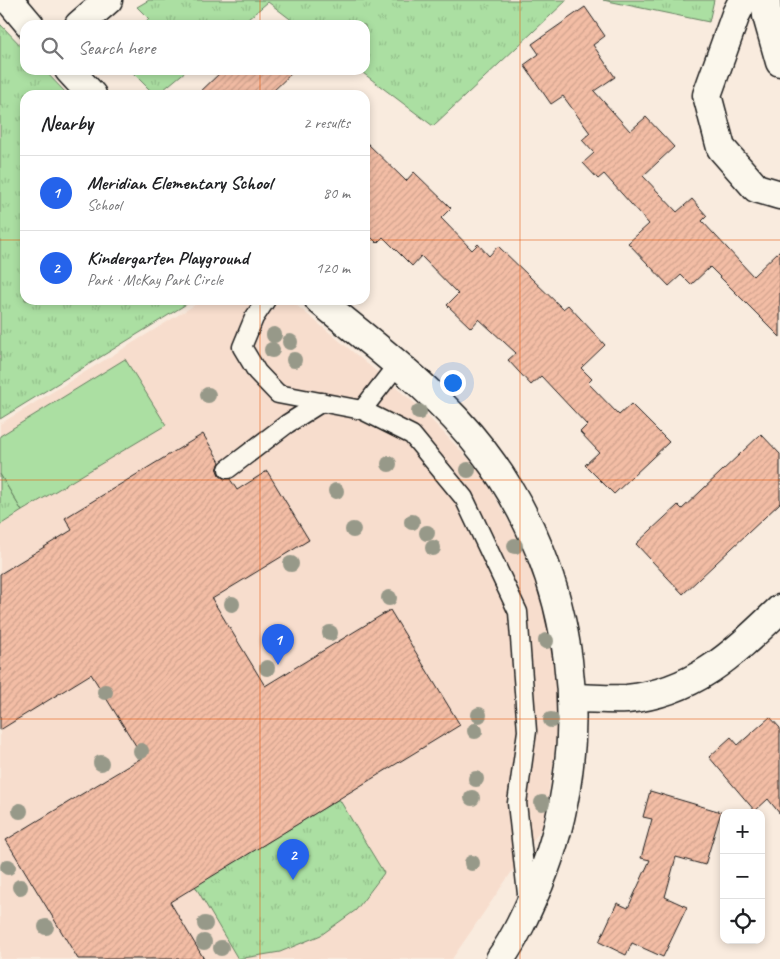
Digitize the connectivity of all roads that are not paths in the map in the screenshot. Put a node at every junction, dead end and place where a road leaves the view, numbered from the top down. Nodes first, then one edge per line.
1 (9, 0) edge
2 (108, 0) edge
3 (743, 0) edge
4 (766, 0) edge
5 (26, 20) edge
6 (85, 20) edge
7 (780, 62) edge
8 (74, 75) edge
9 (87, 90) edge
10 (780, 195) edge
11 (263, 305) edge
12 (325, 305) edge
13 (397, 365) junction
14 (322, 402) junction
15 (362, 410) junction
16 (228, 469) dead end
17 (780, 609) edge
18 (572, 698) junction
19 (529, 908) junction
20 (500, 959) edge

1 - 5 street
2 - 6 street
3 - 10 street
4 - 7 street
8 - 9 street
11 - 14 lane
12 - 13 street
13 - 15 lane
13 - 18 street
14 - 15 lane
14 - 16 lane
15 - 19 lane
17 - 18 street
18 - 19 street
19 - 20 street

